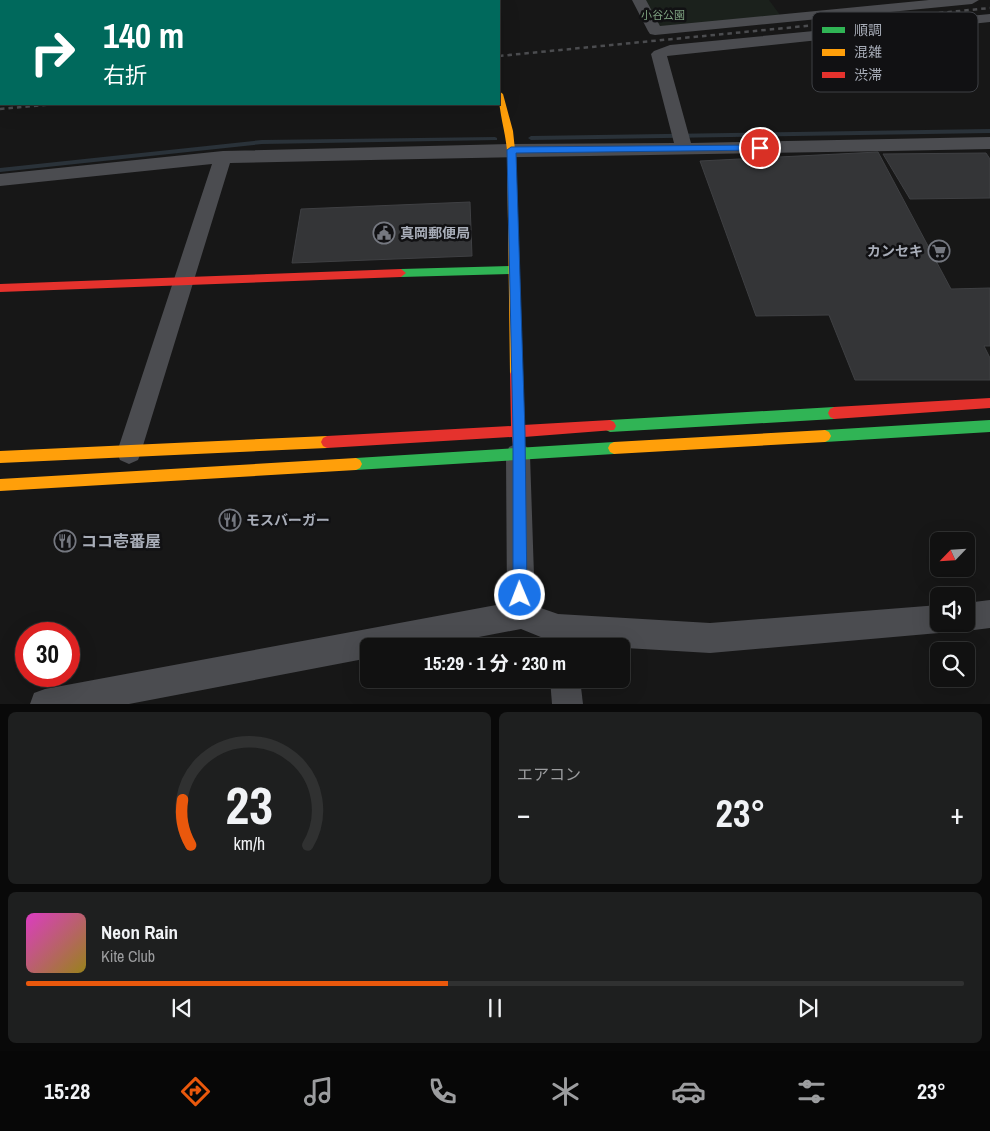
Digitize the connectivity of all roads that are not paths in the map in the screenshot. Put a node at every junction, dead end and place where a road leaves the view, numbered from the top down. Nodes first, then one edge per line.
1 (639, 0) edge
2 (972, 0) edge
3 (891, 4) edge
4 (821, 12) edge
5 (812, 13) edge
6 (812, 36) edge
7 (500, 98) edge
8 (681, 140) junction
9 (990, 144) edge
10 (511, 150) junction
11 (223, 157) junction
12 (0, 180) edge
13 (513, 270) junction
14 (184, 280) junction
15 (0, 288) edge
16 (990, 403) edge
17 (990, 426) edge
18 (518, 444) junction
19 (129, 452) junction
20 (0, 457) edge
21 (0, 484) edge
22 (990, 614) edge
23 (521, 615) junction
24 (975, 616) edge
25 (930, 620) edge
26 (559, 638) edge
27 (630, 638) edge
28 (566, 688) edge
29 (45, 704) edge
30 (568, 704) edge

1 - 5 street
2 - 3 street
3 - 4 street
6 - 8 street
7 - 10 street
8 - 9 street
8 - 10 street
10 - 11 street
10 - 13 street
11 - 12 street
11 - 14 street
13 - 14 street
13 - 18 street
14 - 15 street
14 - 19 street
16 - 18 street
17 - 18 street
18 - 19 street
18 - 21 street
18 - 23 street
19 - 20 street
22 - 24 street
23 - 26 street
23 - 29 street
25 - 27 street
28 - 30 street

